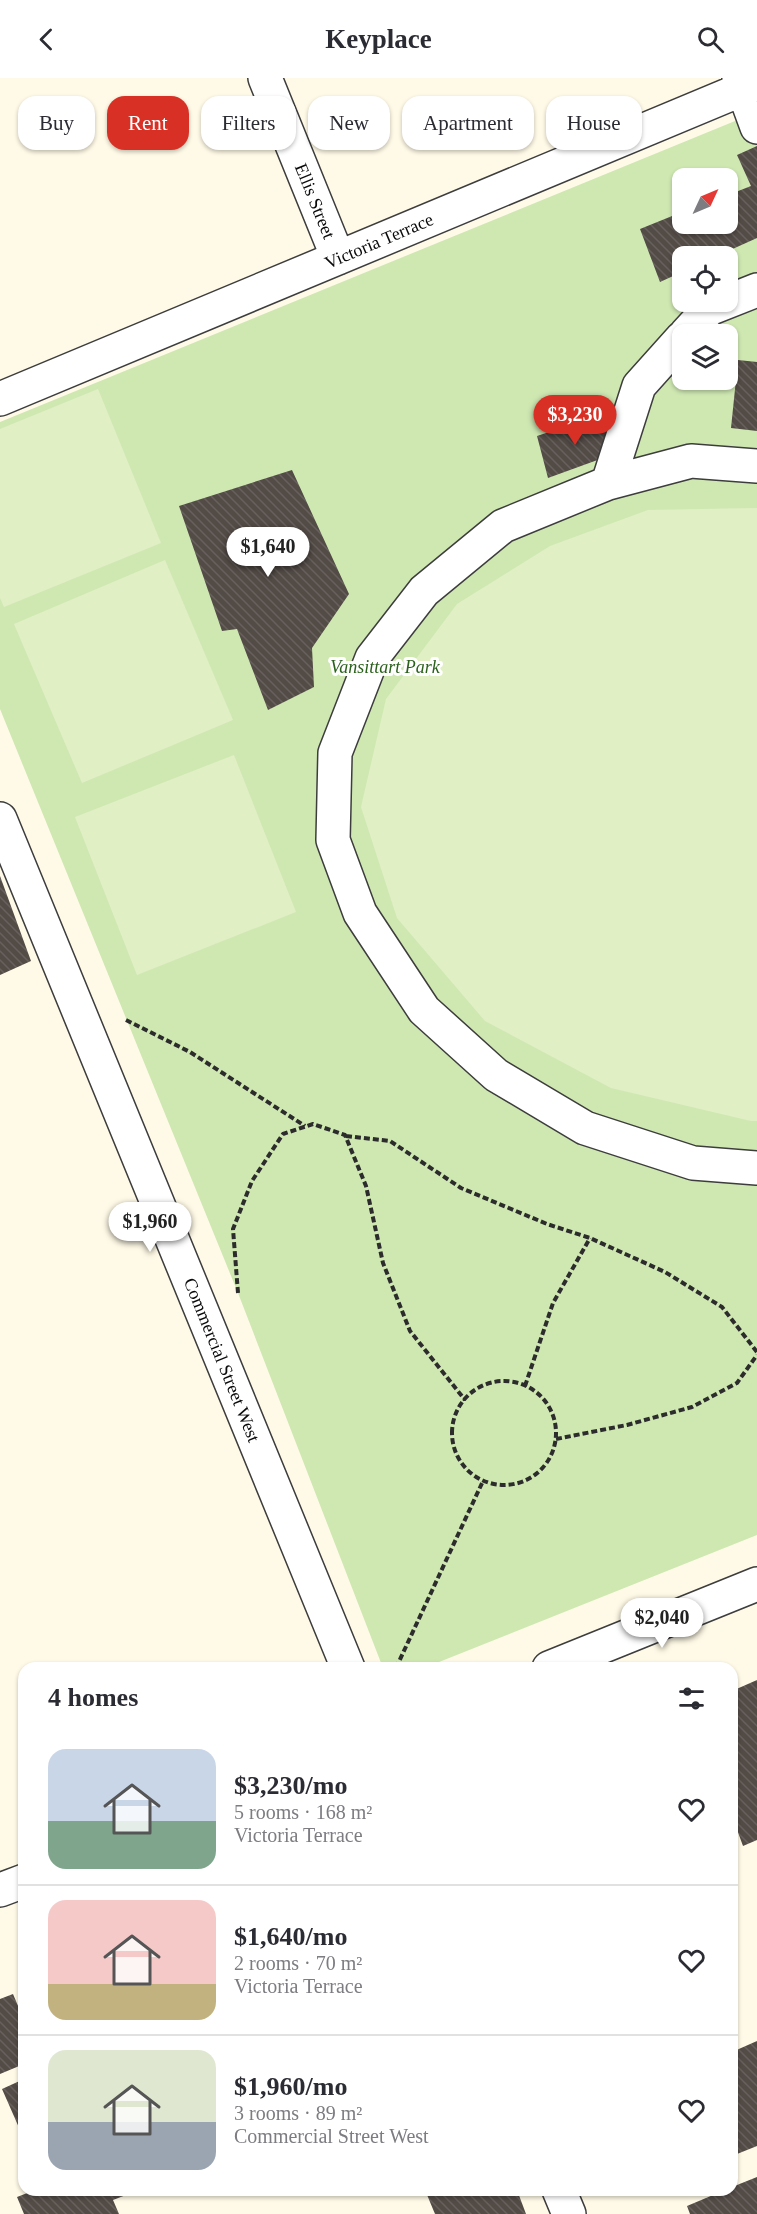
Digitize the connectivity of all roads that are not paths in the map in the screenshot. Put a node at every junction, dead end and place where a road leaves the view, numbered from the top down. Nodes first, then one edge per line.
1 (265, 78) edge
2 (746, 83) edge
3 (757, 127) edge
4 (338, 258) junction
5 (757, 290) edge
6 (695, 324) edge
7 (672, 349) edge
8 (0, 399) edge
9 (757, 466) edge
10 (608, 483) junction
11 (0, 819) edge
12 (757, 1168) edge
13 (757, 1584) edge
14 (346, 1662) edge
15 (564, 1662) edge
16 (18, 1883) edge
17 (0, 1890) edge
18 (562, 2196) edge
19 (569, 2214) edge

1 - 4 street, Ellis Street
2 - 3 street
2 - 4 street, Victoria Terrace
4 - 8 street, Victoria Terrace
5 - 6 street
7 - 10 street
9 - 10 street
10 - 12 street
11 - 14 street, Commercial Street West
13 - 15 street
16 - 17 street
18 - 19 street

